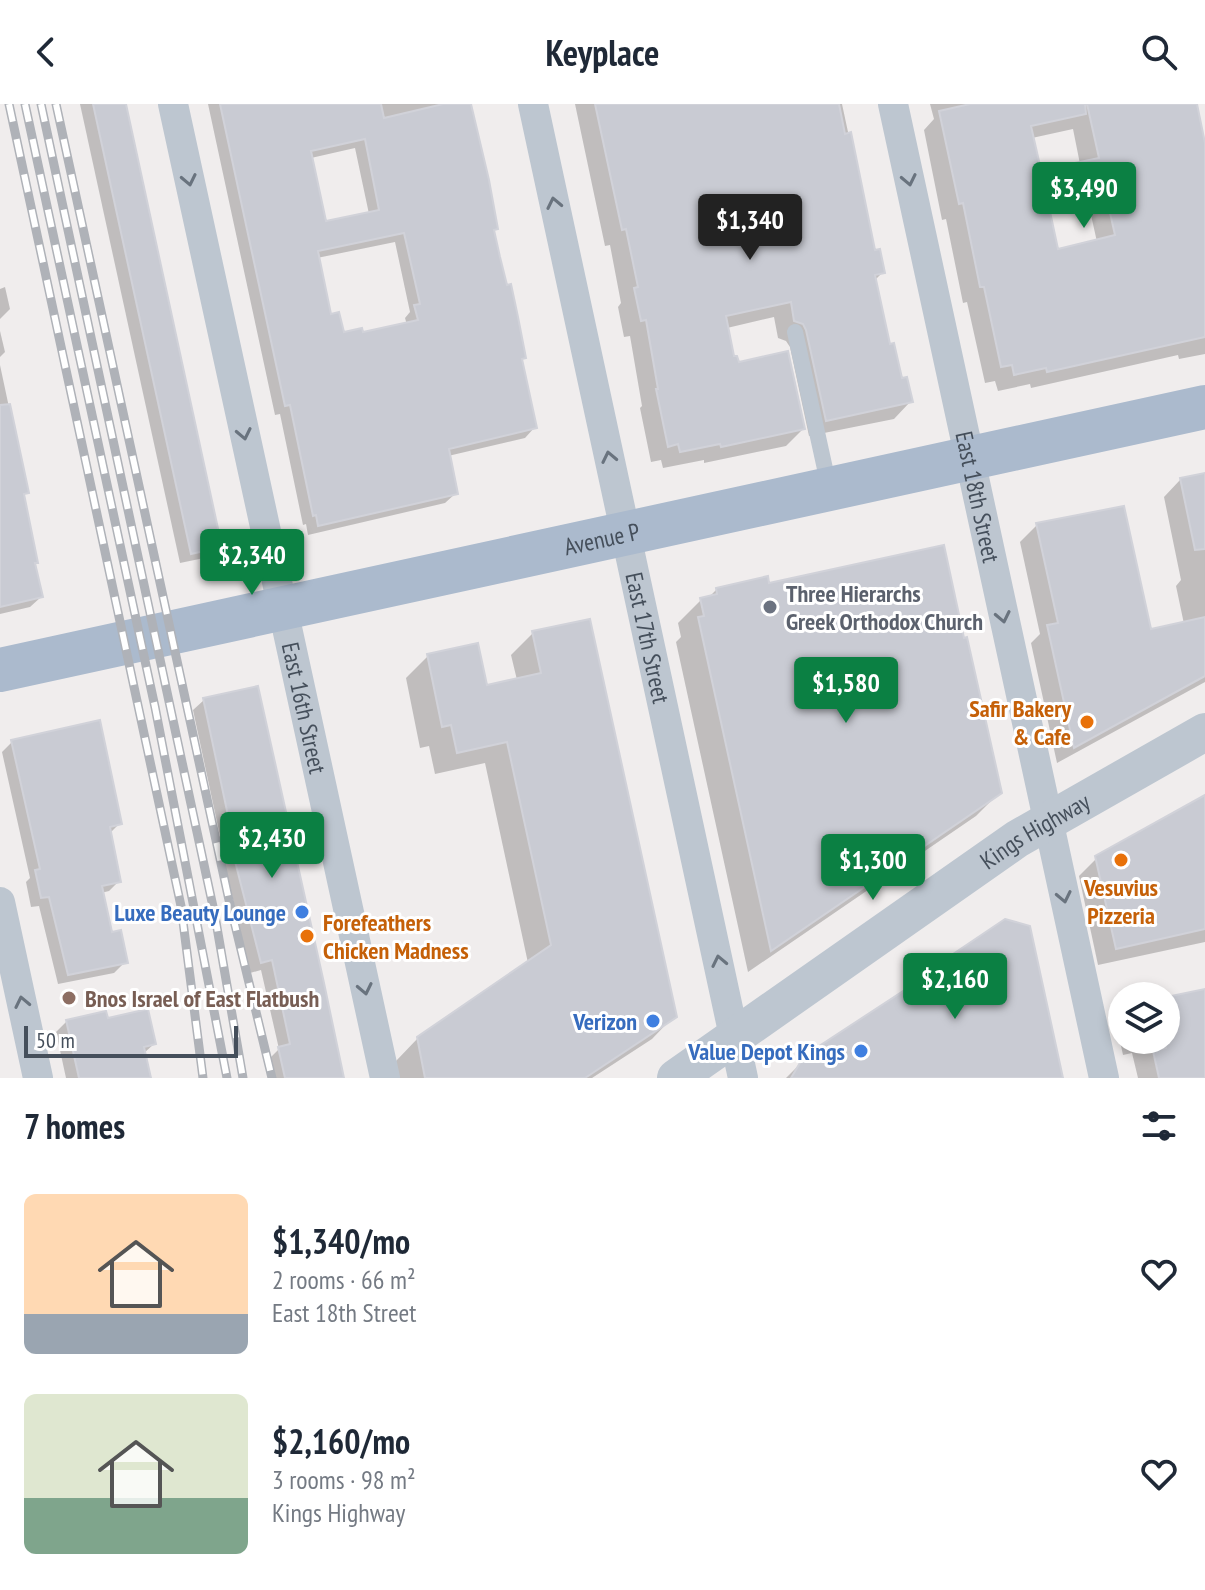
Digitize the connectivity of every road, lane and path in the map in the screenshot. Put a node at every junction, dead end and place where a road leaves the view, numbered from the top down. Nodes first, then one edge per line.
1 (173, 104) edge
2 (533, 104) edge
3 (893, 104) edge
4 (795, 332) dead end
5 (1205, 407) edge
6 (969, 458) junction
7 (829, 489) junction
8 (626, 533) junction
9 (282, 608) junction
10 (0, 670) edge
11 (1205, 732) edge
12 (1047, 821) junction
13 (0, 902) edge
14 (735, 1037) junction
15 (38, 1078) edge
16 (385, 1078) edge
17 (676, 1078) edge
18 (743, 1078) edge
19 (1104, 1078) edge

1 -> 9 street, East 16th Street
8 -> 2 street, East 17th Street
3 -> 6 street, East 18th Street
4 - 7 lane
5 - 6 main road, Avenue P
6 - 7 main road, Avenue P
6 -> 12 street, East 18th Street
7 - 8 main road, Avenue P
8 - 9 main road, Avenue P
14 -> 8 street, East 17th Street
9 - 10 main road, Avenue P
9 -> 16 street, East 16th Street
11 - 12 street, Kings Highway
12 - 14 street, Kings Highway
12 -> 19 street, East 18th Street
15 -> 13 street
14 - 17 street, Kings Highway
14 - 18 street, East 17th Street

